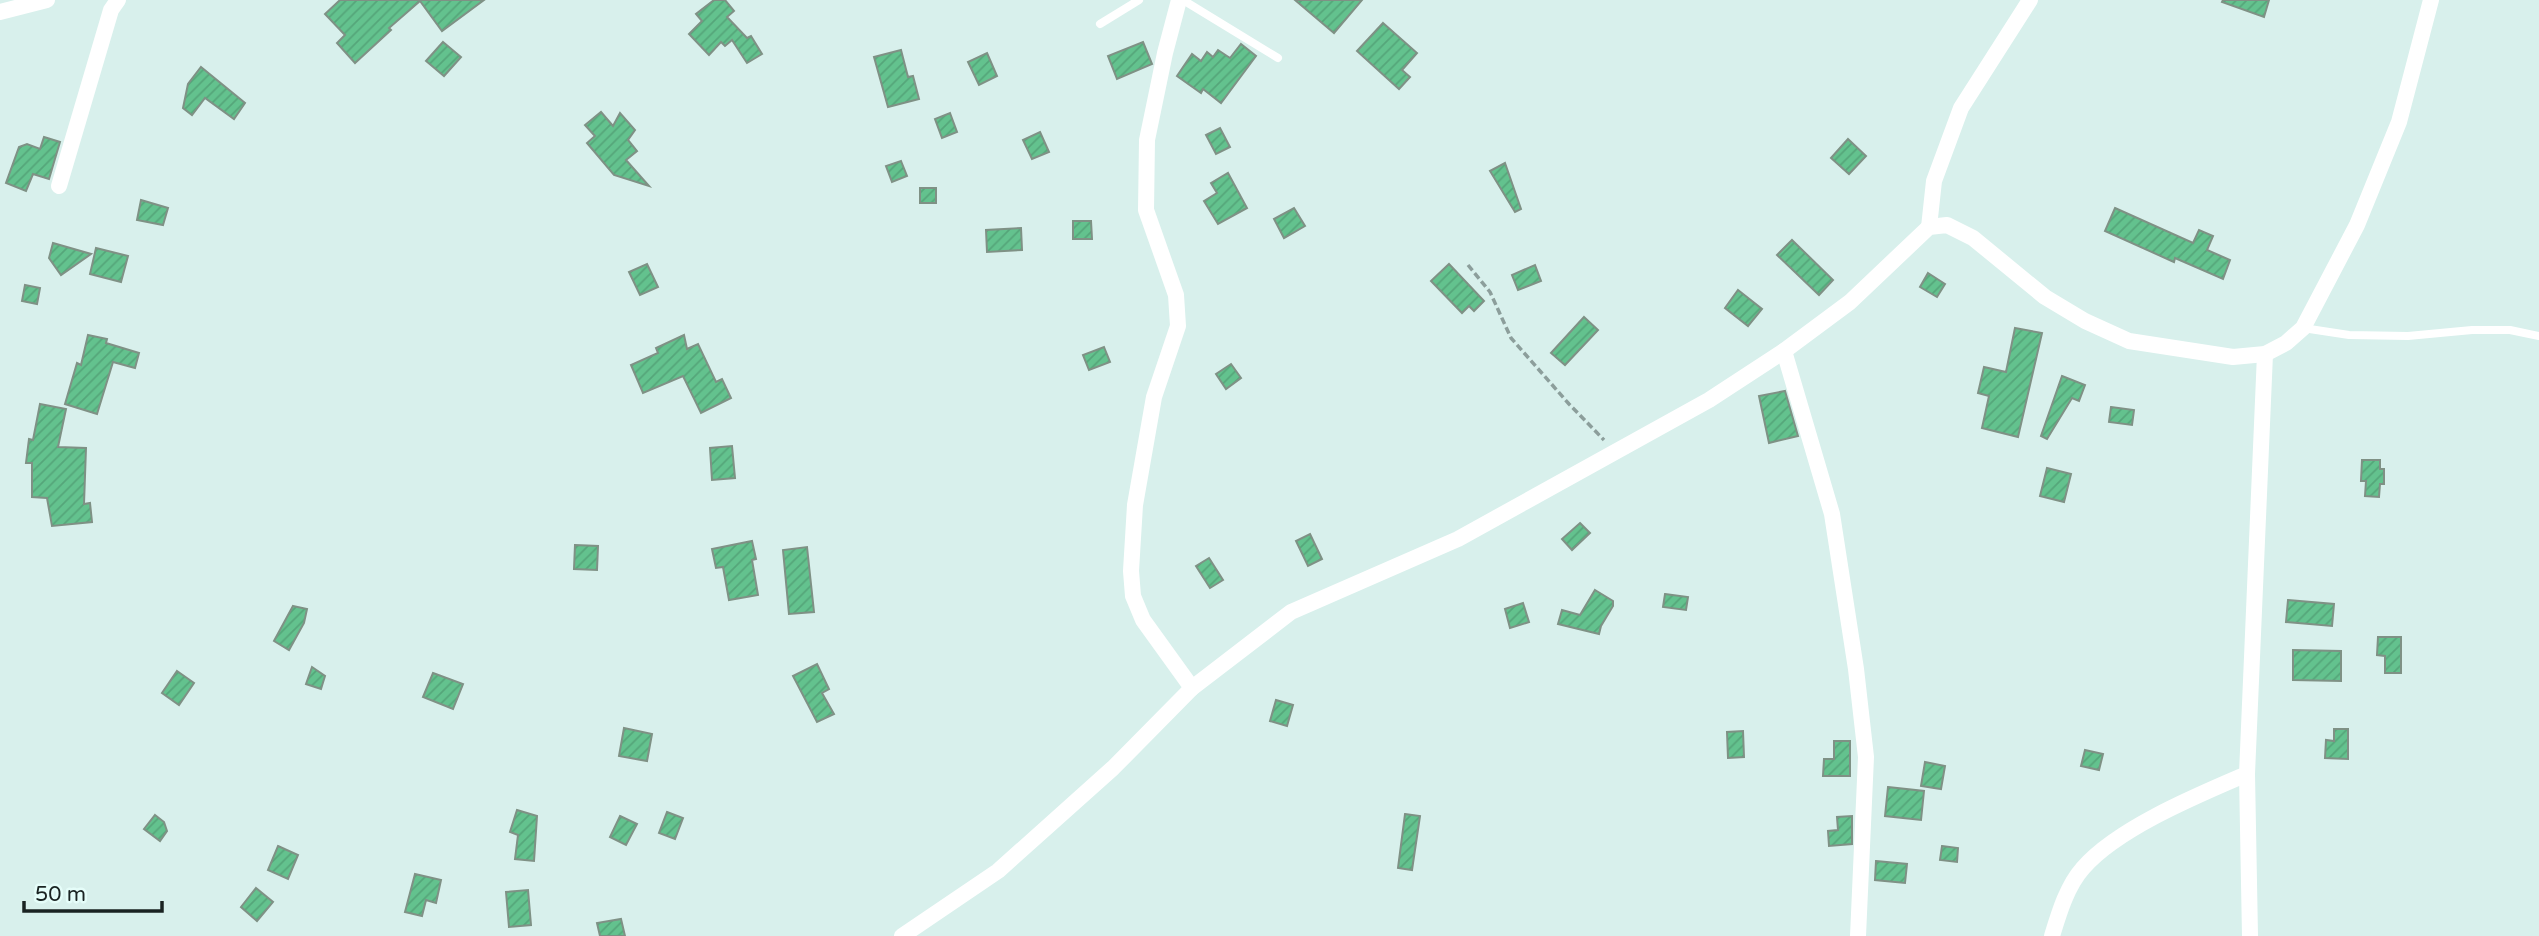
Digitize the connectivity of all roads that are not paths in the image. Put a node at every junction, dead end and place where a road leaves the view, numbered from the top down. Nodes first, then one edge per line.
1 (47, 0) edge
2 (118, 0) edge
3 (1139, 0) edge
4 (1181, 0) edge
5 (2030, 0) edge
6 (2431, 0) edge
7 (0, 12) edge
8 (1100, 24) dead end
9 (1278, 58) dead end
10 (59, 186) dead end
11 (1928, 227) junction
12 (2303, 328) junction
13 (2539, 337) edge
14 (1784, 351) junction
15 (2266, 354) junction
16 (1192, 688) junction
17 (2247, 774) junction
18 (901, 936) edge
19 (1858, 936) edge
20 (2052, 936) edge
21 (2250, 936) edge

1 - 7 street
2 - 10 street
3 - 8 lane
4 - 9 lane
4 - 16 street
5 - 11 street
6 - 12 street
11 - 14 street
11 - 15 street
12 - 13 lane
12 - 15 street
14 - 16 street
14 - 19 street
15 - 17 street
16 - 18 street
17 - 20 street
17 - 21 street

